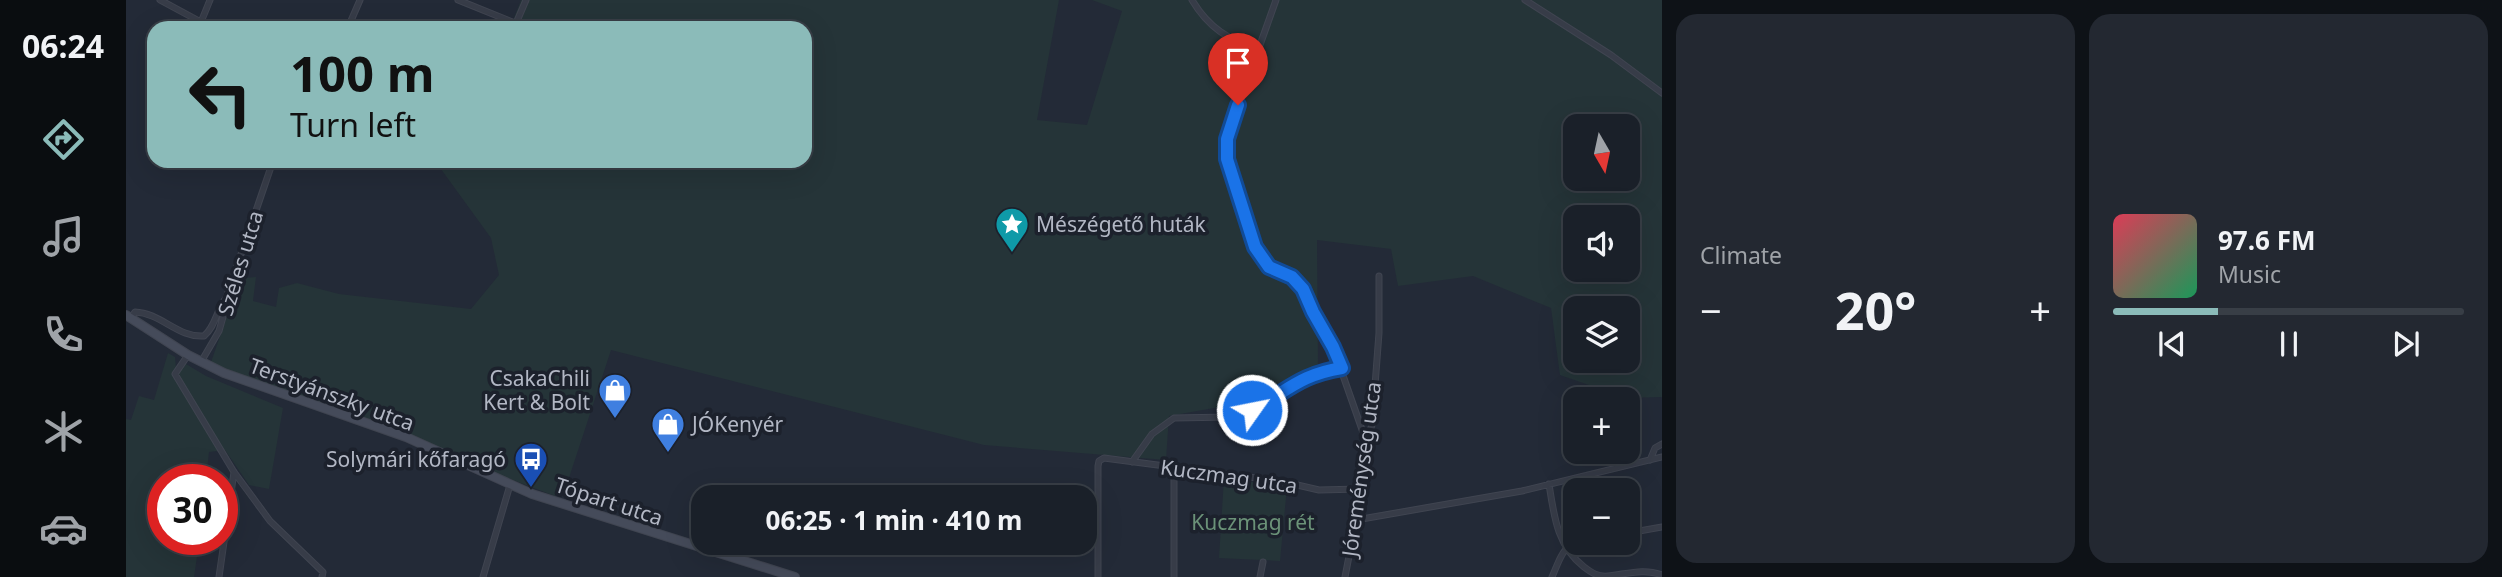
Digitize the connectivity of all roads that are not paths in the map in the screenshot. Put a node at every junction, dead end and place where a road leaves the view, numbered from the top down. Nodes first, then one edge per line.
1 (160, 0) edge
2 (210, 0) edge
3 (360, 0) edge
4 (458, 0) edge
5 (526, 0) edge
6 (1192, 0) edge
7 (1276, 0) edge
8 (1525, 0) edge
9 (199, 21) edge
10 (201, 21) edge
11 (351, 21) edge
12 (503, 21) edge
13 (516, 21) edge
14 (1259, 49) junction
15 (1662, 93) edge
16 (270, 168) edge
17 (1380, 276) dead end
18 (226, 298) junction
19 (129, 316) edge
20 (188, 355) junction
21 (201, 362) junction
22 (1342, 368) junction
23 (1366, 441) junction
24 (1662, 444) edge
25 (1662, 457) edge
26 (1650, 460) junction
27 (1132, 462) junction
28 (229, 464) edge
29 (1174, 468) junction
30 (238, 477) edge
31 (1549, 484) junction
32 (510, 485) junction
33 (1360, 489) junction
34 (533, 495) joint
35 (1356, 520) junction
36 (1662, 527) edge
37 (1640, 531) edge
38 (1563, 543) edge
39 (1563, 553) edge
40 (222, 555) edge
41 (1571, 555) edge
42 (1263, 562) dead end
43 (1662, 575) edge
44 (219, 577) edge
45 (322, 577) edge
46 (483, 577) edge
47 (795, 577) edge
48 (1098, 577) edge
49 (1174, 577) edge
50 (1260, 577) edge
51 (1345, 577) edge
52 (1552, 577) edge

1 - 9 street
2 - 10 street
3 - 11 street
4 - 12 street
5 - 13 street
6 - 14 street
7 - 14 street
8 - 15 street
14 - 22 street
16 - 18 street, Széles utca
17 - 23 street, Jóreménység utca
18 - 19 street
18 - 21 street, Széles utca
19 - 20 main road, Terstyánszky utca
20 - 21 main road, Terstyánszky utca
20 - 28 street
21 - 32 main road, Terstyánszky utca
22 - 23 street
22 - 27 street
23 - 33 street, Jóreménység utca
24 - 26 street
25 - 26 street
26 - 31 street
27 - 29 street, Kuczmag utca
27 - 48 street, Kuczmag utca
29 - 33 street, Kuczmag utca
29 - 49 street
30 - 45 street
31 - 35 street
31 - 38 street
32 - 34 main road, Terstyánszky utca
32 - 46 street
33 - 35 street, Jóreménység utca
34 - 47 main road, Tópart utca
35 - 51 street, Jóreménység utca
36 - 37 street
39 - 52 street
40 - 44 street
41 - 43 street
42 - 50 street

